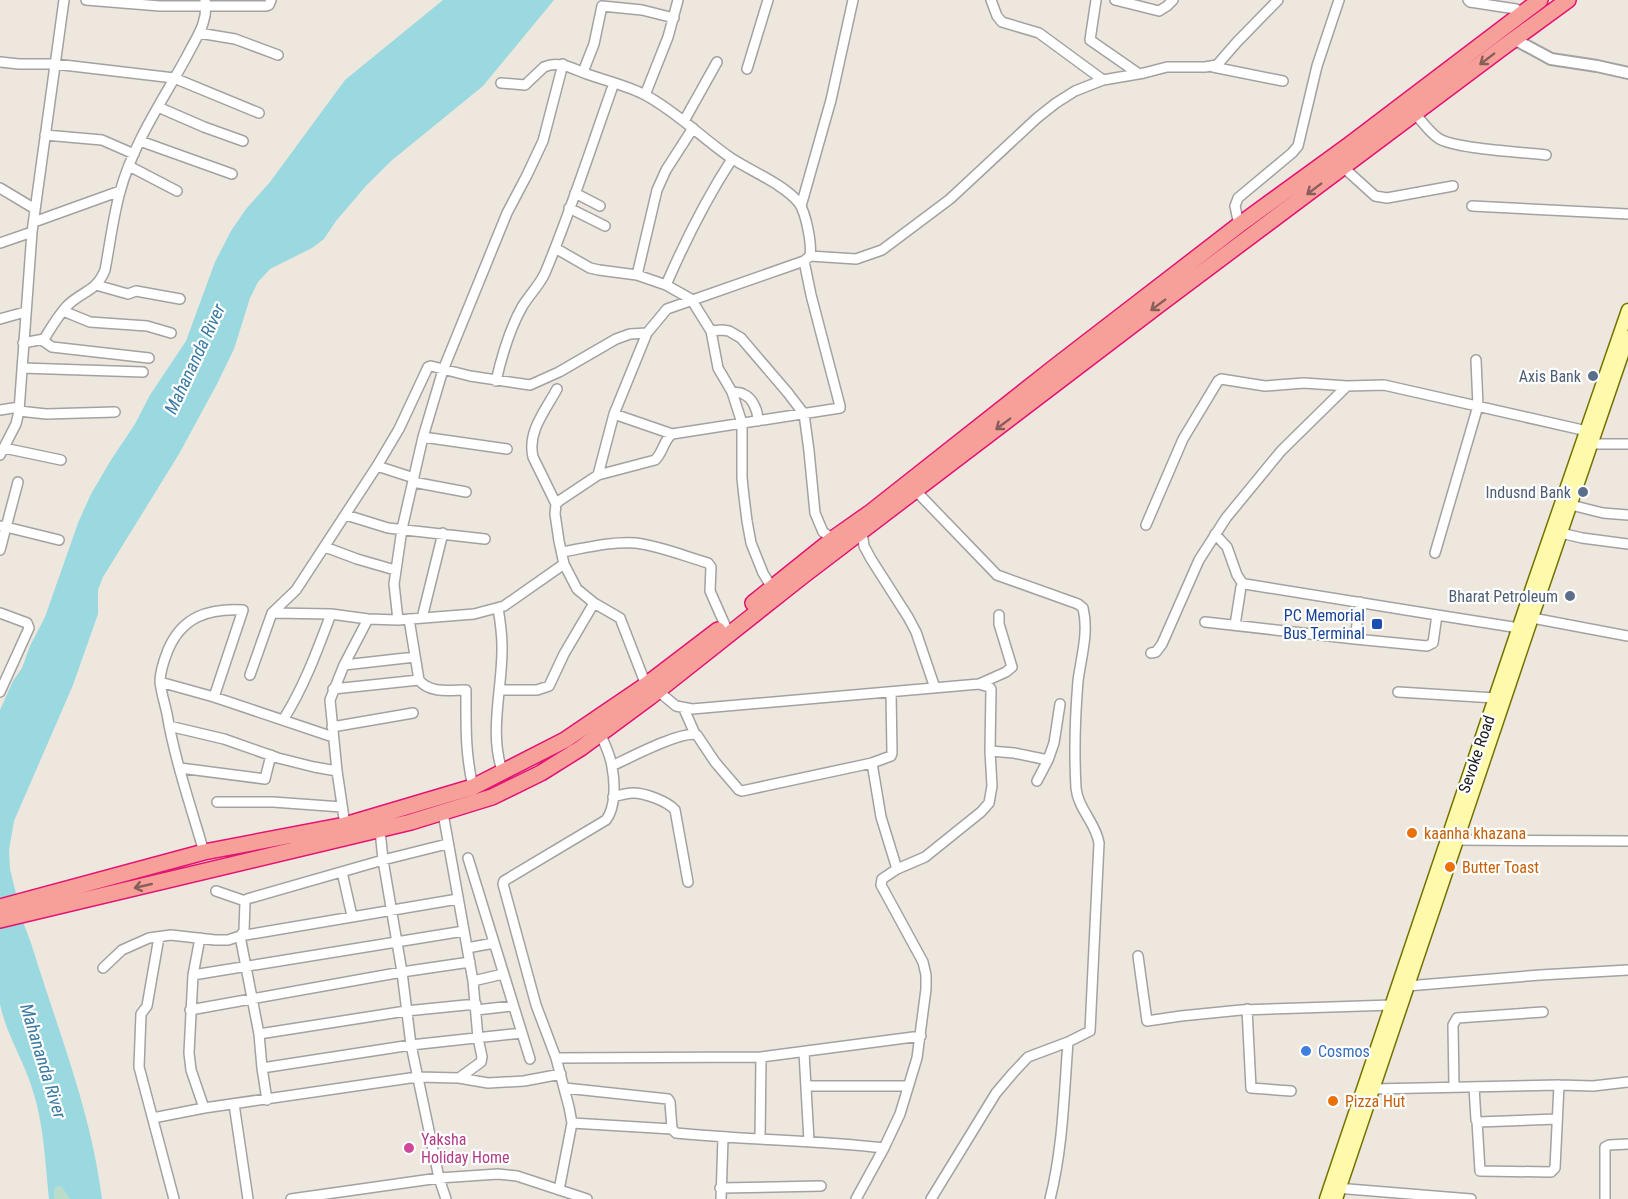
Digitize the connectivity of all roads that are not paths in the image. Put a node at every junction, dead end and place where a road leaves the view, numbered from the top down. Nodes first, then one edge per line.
1 (64, 0) edge
2 (86, 0) edge
3 (271, 0) edge
4 (678, 0) edge
5 (768, 0) edge
6 (854, 0) edge
7 (991, 0) edge
8 (1096, 0) edge
9 (1115, 0) edge
10 (1173, 0) edge
11 (1278, 0) edge
12 (1338, 0) edge
13 (1468, 0) edge
14 (1540, 0) edge
15 (1568, 0) edge
16 (206, 3) edge
17 (1523, 14) junction
18 (674, 18) junction
19 (199, 33) junction
20 (1514, 39) junction
21 (278, 55) dead end
22 (0, 62) edge
23 (717, 62) dead end
24 (55, 64) junction
25 (563, 64) junction
26 (1213, 67) junction
27 (747, 69) dead end
28 (583, 72) junction
29 (1628, 73) edge
30 (1138, 74) junction
31 (174, 78) junction
32 (1102, 80) junction
33 (1283, 81) dead end
34 (501, 83) dead end
35 (614, 83) junction
36 (645, 95) junction
37 (158, 107) junction
38 (260, 113) dead end
39 (1414, 114) junction
40 (684, 121) junction
41 (693, 128) junction
42 (45, 135) junction
43 (140, 141) junction
44 (243, 141) dead end
45 (134, 154) junction
46 (1545, 155) dead end
47 (732, 159) junction
48 (129, 166) junction
49 (1343, 167) junction
50 (232, 174) dead end
51 (1453, 186) dead end
52 (0, 188) edge
53 (120, 191) junction
54 (177, 191) dead end
55 (574, 193) junction
56 (600, 206) dead end
57 (801, 206) junction
58 (1472, 206) dead end
59 (569, 208) junction
60 (35, 209) junction
61 (1628, 214) edge
62 (1239, 225) junction
63 (605, 226) dead end
64 (33, 227) junction
65 (0, 243) edge
66 (555, 248) junction
67 (807, 258) junction
68 (637, 275) junction
69 (96, 285) junction
70 (666, 285) junction
71 (180, 299) dead end
72 (691, 299) junction
73 (1628, 310) edge
74 (63, 311) junction
75 (25, 312) junction
76 (0, 319) edge
77 (711, 331) junction
78 (171, 333) dead end
79 (647, 333) junction
80 (1628, 337) edge
81 (42, 340) junction
82 (23, 343) junction
83 (148, 358) dead end
84 (1476, 360) dead end
85 (22, 368) junction
86 (443, 370) junction
87 (143, 372) dead end
88 (496, 381) junction
89 (1347, 386) junction
90 (557, 389) dead end
91 (1605, 390) junction
92 (732, 392) junction
93 (1478, 406) junction
94 (19, 409) junction
95 (0, 410) edge
96 (115, 412) dead end
97 (614, 414) junction
98 (804, 414) junction
99 (758, 421) junction
100 (742, 423) junction
101 (1587, 431) junction
102 (672, 434) junction
103 (423, 437) junction
104 (1591, 444) junction
105 (1628, 444) edge
106 (507, 449) dead end
107 (2, 452) edge
108 (61, 460) dead end
109 (377, 466) junction
110 (598, 475) junction
111 (413, 480) junction
112 (18, 482) dead end
113 (916, 491) junction
114 (466, 492) dead end
115 (556, 504) junction
116 (1571, 505) junction
117 (346, 515) junction
118 (1628, 515) edge
119 (1146, 525) dead end
120 (3, 526) edge
121 (402, 529) junction
122 (862, 532) junction
123 (443, 533) junction
124 (1560, 533) junction
125 (1215, 534) junction
126 (485, 538) dead end
127 (59, 540) dead end
128 (838, 542) junction
129 (1628, 544) edge
130 (325, 548) junction
131 (0, 550) edge
132 (562, 552) junction
133 (1435, 553) dead end
134 (564, 564) junction
135 (395, 570) junction
136 (1243, 584) junction
137 (772, 588) junction
138 (1360, 602) junction
139 (594, 603) junction
140 (498, 608) junction
141 (0, 613) edge
142 (272, 613) junction
143 (331, 614) junction
144 (999, 615) dead end
145 (1437, 615) junction
146 (422, 618) junction
147 (368, 619) junction
148 (409, 619) junction
149 (398, 620) junction
150 (1524, 621) junction
151 (1205, 622) dead end
152 (725, 625) junction
153 (1235, 625) junction
154 (1628, 636) edge
155 (1355, 639) junction
156 (1152, 653) dead end
157 (415, 657) junction
158 (344, 665) junction
159 (250, 675) dead end
160 (419, 680) junction
161 (160, 682) junction
162 (979, 684) junction
163 (652, 688) junction
164 (935, 688) junction
165 (333, 689) junction
166 (499, 690) junction
167 (0, 692) edge
168 (891, 692) junction
169 (1398, 692) dead end
170 (214, 697) junction
171 (1495, 698) junction
172 (1060, 704) dead end
173 (684, 709) junction
174 (413, 713) dead end
175 (283, 720) junction
176 (169, 726) junction
177 (333, 732) junction
178 (601, 734) junction
179 (695, 734) junction
180 (990, 751) junction
181 (271, 755) junction
182 (1048, 760) junction
183 (872, 762) junction
184 (612, 766) junction
185 (180, 768) junction
186 (337, 771) junction
187 (503, 773) junction
188 (1037, 781) dead end
189 (473, 787) junction
190 (614, 797) junction
191 (217, 802) dead end
192 (342, 807) junction
193 (443, 813) junction
194 (345, 825) junction
195 (380, 830) junction
196 (1452, 840) junction
197 (1628, 841) edge
198 (447, 844) junction
199 (204, 852) junction
200 (468, 858) dead end
201 (383, 860) junction
202 (897, 869) junction
203 (342, 872) junction
204 (688, 882) dead end
205 (216, 891) dead end
206 (458, 899) junction
207 (245, 901) junction
208 (0, 907) edge
209 (391, 910) junction
210 (352, 916) junction
211 (0, 920) edge
212 (464, 931) junction
213 (240, 936) junction
214 (159, 937) junction
215 (200, 938) junction
216 (396, 942) junction
217 (494, 943) junction
218 (467, 948) junction
219 (1138, 956) dead end
220 (470, 962) junction
221 (245, 966) junction
222 (103, 968) dead end
223 (1628, 970) edge
224 (402, 972) junction
225 (504, 974) junction
226 (193, 975) junction
227 (473, 981) junction
228 (1403, 985) junction
229 (252, 998) junction
230 (1392, 1005) junction
231 (476, 1006) junction
232 (513, 1006) junction
233 (190, 1010) junction
234 (1247, 1010) junction
235 (406, 1011) junction
236 (1543, 1012) dead end
237 (522, 1033) junction
238 (259, 1034) junction
239 (921, 1036) junction
240 (478, 1038) junction
241 (1068, 1042) junction
242 (411, 1045) junction
243 (804, 1052) junction
244 (761, 1057) junction
245 (556, 1058) junction
246 (530, 1059) dead end
247 (262, 1068) junction
248 (561, 1074) junction
249 (417, 1077) junction
250 (459, 1078) junction
251 (1628, 1082) edge
252 (1559, 1085) junction
253 (807, 1086) junction
254 (908, 1086) junction
255 (1454, 1087) junction
256 (1474, 1087) junction
257 (565, 1088) junction
258 (1373, 1089) junction
259 (1291, 1092) dead end
260 (267, 1100) junction
261 (234, 1104) junction
262 (204, 1108) junction
263 (153, 1118) junction
264 (1557, 1119) junction
265 (1477, 1121) junction
266 (572, 1123) junction
267 (672, 1129) junction
268 (723, 1138) junction
269 (760, 1139) junction
270 (809, 1141) junction
271 (1628, 1144) edge
272 (884, 1148) junction
273 (439, 1178) junction
274 (821, 1186) dead end
275 (720, 1188) junction
276 (559, 1190) junction
277 (1333, 1193) edge
278 (174, 1199) edge
279 (248, 1199) edge
280 (291, 1199) edge
281 (446, 1199) edge
282 (587, 1199) edge
283 (721, 1199) edge
284 (856, 1199) edge
285 (931, 1199) edge
286 (1050, 1199) edge
287 (1471, 1199) edge
288 (1605, 1199) edge

1 - 24 street
2 - 16 street
3 - 16 street
4 - 18 street
5 - 27 street
6 - 57 street
7 - 32 street
8 - 30 street
9 - 10 street
11 - 26 street
12 - 62 street
13 - 17 street
14 - 17 highway
15 - 20 highway
16 - 19 street
17 - 62 highway
18 - 28 street
18 - 36 street
19 - 21 street
19 - 31 street
20 - 29 street
20 -> 39 highway
22 - 24 street
23 - 40 street
24 - 31 street
24 - 42 street
25 - 28 street
25 - 34 street
25 - 86 street
26 - 30 street
26 - 33 street
28 - 35 street
30 - 32 street
31 - 37 street
31 - 38 street
32 - 67 street
35 - 36 street
35 - 55 street
36 - 40 street
37 - 43 street
37 - 44 street
39 - 46 street
39 - 49 highway
40 - 41 street
41 - 47 street
41 - 68 street
42 - 45 street
42 - 60 street
43 - 45 street
43 - 50 street
45 - 48 street
47 - 57 street
47 - 70 street
48 - 53 street
48 - 54 street
49 - 51 street
49 -> 113 highway
52 - 60 street
53 - 64 street
53 - 69 street
55 - 56 street
55 - 59 street
57 - 67 street
58 - 61 street
59 - 63 street
59 - 66 street
60 - 64 street
62 - 128 highway
64 - 65 street
64 - 75 street
66 - 68 street
66 - 88 street
67 - 72 street
67 - 98 street
68 - 70 street
69 - 71 street
69 - 74 street
70 - 72 street
72 - 77 street
72 - 79 street
73 - 91 main road, Sevoke Road
74 - 78 street
74 - 81 street
75 - 76 street
75 - 82 street
77 - 92 street
77 - 98 street
79 - 88 street
79 - 97 street
80 - 91 main road, Sevoke Road
81 - 82 street
81 - 83 street
82 - 85 street
84 - 93 street
85 - 87 street
85 - 94 street
86 - 88 street
86 - 103 street
86 - 109 street
89 - 93 street
89 - 119 street
89 - 125 street
90 - 115 street
91 - 101 main road, Sevoke Road
91 - 104 main road, Sevoke Road
92 - 99 street
92 - 100 street
93 - 101 street
93 - 133 street
94 - 95 street
94 - 96 street
94 - 107 street
97 - 102 street
97 - 110 street
98 - 99 street
98 - 128 street
99 - 100 street
100 - 102 street
100 - 137 street
101 - 150 main road, Sevoke Road
102 - 110 street
103 - 106 street
103 - 111 street
104 - 105 street
104 - 116 main road, Sevoke Road
107 - 108 street
109 - 111 street
109 - 117 street
110 - 115 street
111 - 114 street
111 - 121 street
112 - 120 street
113 - 122 highway
113 - 241 street
115 - 132 street
116 - 118 street
116 - 124 main road, Sevoke Road
117 - 121 street
117 - 130 street
120 - 127 street
120 - 131 street
121 - 123 street
121 - 135 street
122 - 128 highway
122 - 164 street
123 - 126 street
123 - 146 street
124 - 129 street
124 - 150 main road, Sevoke Road
125 - 136 street
125 - 156 street
128 - 137 highway
128 - 163 highway
130 - 135 street
130 - 142 street
132 - 134 street
132 - 152 street
134 - 139 street
134 - 140 street
135 - 149 street
136 - 138 street
136 - 153 street
137 - 152 highway
138 - 145 street
138 - 155 street
139 - 163 street
139 - 166 street
140 - 146 street
140 - 166 street
141 - 167 street
142 - 143 street
142 - 159 street
143 - 147 street
143 - 175 street
144 - 162 street
145 - 150 street
145 - 155 street
146 - 148 street
147 - 149 street
147 - 158 street
148 - 149 street
148 - 157 street
150 - 154 street
150 - 171 main road, Sevoke Road
150 - 196 main road, Sevoke Road
151 - 153 street
152 - 163 highway
153 - 155 street
157 - 158 street
157 - 160 street
158 - 165 street
160 - 165 street
160 - 189 street
161 - 170 street
161 - 170 street
161 - 176 street
162 - 164 street
162 - 180 street
163 - 173 street
163 - 178 highway
163 - 187 highway
164 - 168 street
165 - 177 street
166 - 187 street
168 - 173 street
168 - 183 street
169 - 171 street
170 - 175 street
171 - 196 main road, Sevoke Road
172 - 182 street
173 - 179 street
174 - 177 street
175 - 177 street
176 - 181 street
176 - 185 street
177 - 186 street
178 - 184 street
178 - 193 highway
179 - 183 street
179 - 184 street
180 - 182 street
180 - 202 street
181 - 185 street
181 - 186 street
182 - 188 street
183 - 202 street
184 - 190 street
185 - 199 street
186 - 192 street
187 - 189 highway
189 - 194 highway
190 - 204 street
190 - 245 street
191 - 192 street
192 - 194 street
193 - 195 highway
193 - 198 street
194 - 199 highway
195 - 201 street
195 -> 211 highway
196 - 197 street
196 - 228 main road, Sevoke Road
198 - 201 street
198 - 206 street
199 - 208 highway
200 - 217 street
201 - 203 street
201 - 209 street
202 - 239 street
203 - 207 street
203 - 210 street
205 - 207 street
206 - 209 street
206 - 212 street
207 - 213 street
209 - 210 street
209 - 216 street
210 - 213 street
212 - 216 street
212 - 218 street
213 - 215 street
213 - 221 street
214 - 215 street
214 - 222 street
214 - 263 street
215 - 226 street
216 - 221 street
216 - 224 street
217 - 218 street
217 - 225 street
218 - 220 street
219 - 234 street
220 - 224 street
220 - 227 street
221 - 226 street
221 - 229 street
223 - 228 street
224 - 229 street
224 - 235 street
225 - 227 street
225 - 232 street
226 - 233 street
227 - 231 street
228 - 230 main road, Sevoke Road
228 - 258 main road, Sevoke Road
229 - 233 street
229 - 238 street
230 - 234 street
230 - 277 main road, Sevoke Road
231 - 232 street
231 - 235 street
231 - 240 street
232 - 237 street
233 - 262 street
234 - 259 street
235 - 238 street
235 - 242 street
236 - 255 street
237 - 240 street
237 - 246 street
238 - 247 street
239 - 243 street
239 - 254 street
240 - 242 street
240 - 250 street
241 - 285 street
241 - 286 street
242 - 247 street
242 - 249 street
243 - 244 street
243 - 253 street
244 - 245 street
244 - 269 street
245 - 248 street
247 - 260 street
248 - 250 street
248 - 257 street
249 - 250 street
249 - 260 street
249 - 273 street
251 - 252 street
252 - 256 street
252 - 264 street
253 - 254 street
253 - 270 street
254 - 272 street
255 - 256 street
255 - 258 street
256 - 265 street
257 - 266 street
257 - 267 street
258 - 277 main road, Sevoke Road
260 - 261 street
261 - 262 street
261 - 279 street
262 - 263 street
263 - 278 street
264 - 265 street
264 - 265 street
266 - 267 street
266 - 276 street
267 - 268 street
268 - 269 street
268 - 275 street
269 - 270 street
270 - 272 street
271 - 288 street
272 - 284 street
273 - 276 street
273 - 280 street
273 - 281 street
274 - 275 street
275 - 283 street
276 - 282 street
277 - 287 street

